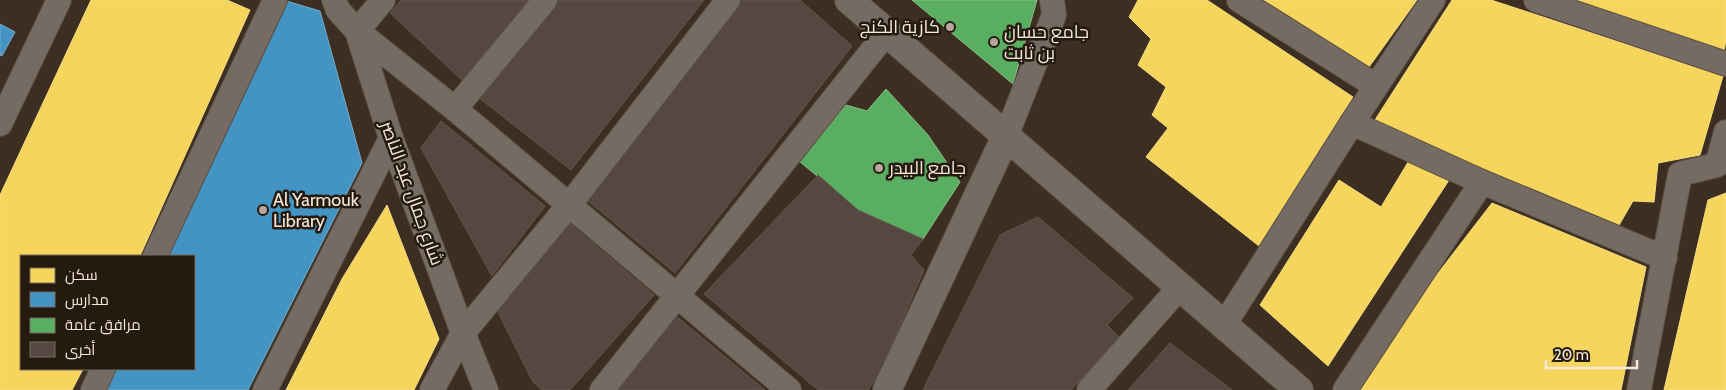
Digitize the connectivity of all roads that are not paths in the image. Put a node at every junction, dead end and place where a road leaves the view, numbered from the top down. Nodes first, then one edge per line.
1 (59, 0) edge
2 (275, 0) edge
3 (316, 0) edge
4 (383, 0) edge
5 (545, 0) edge
6 (728, 0) edge
7 (849, 0) edge
8 (1052, 0) edge
9 (1239, 0) edge
10 (1433, 0) edge
11 (1536, 0) edge
12 (336, 5) edge
13 (357, 31) junction
14 (887, 32) junction
15 (1726, 64) edge
16 (1376, 86) junction
17 (455, 109) junction
18 (1352, 123) junction
19 (0, 124) edge
20 (1726, 132) edge
21 (1007, 134) junction
22 (391, 138) junction
23 (1482, 182) junction
24 (570, 204) junction
25 (156, 255) edge
26 (1665, 258) junction
27 (1180, 287) junction
28 (676, 297) junction
29 (1224, 325) junction
30 (463, 333) junction
31 (103, 370) edge
32 (93, 390) edge
33 (265, 390) edge
34 (432, 390) edge
35 (486, 390) edge
36 (602, 390) edge
37 (789, 390) edge
38 (887, 390) edge
39 (1088, 390) edge
40 (1299, 390) edge
41 (1345, 390) edge
42 (1640, 390) edge

1 - 19 street
2 - 25 street
3 - 12 street
4 - 13 street
5 - 17 street
6 - 24 street
7 - 14 main road
8 - 21 street
9 - 16 street
10 - 16 street
11 - 15 street
12 - 13 street, شارع جمال عبد الناصر
13 - 17 street
13 - 22 street, شارع جمال عبد الناصر
14 - 21 main road
14 - 28 street
16 - 18 street
17 - 24 street
18 - 23 street
18 - 29 street
20 - 26 street
21 - 27 main road
21 - 38 main road
22 - 30 street, شارع جمال عبد الناصر
22 - 33 street
23 - 26 street
23 - 41 street
24 - 28 street
24 - 30 street
26 - 42 street
27 - 29 main road
27 - 39 street
28 - 36 street
28 - 37 street
29 - 40 main road
30 - 34 street
30 - 35 street, شارع جمال عبد الناصر
31 - 32 street

